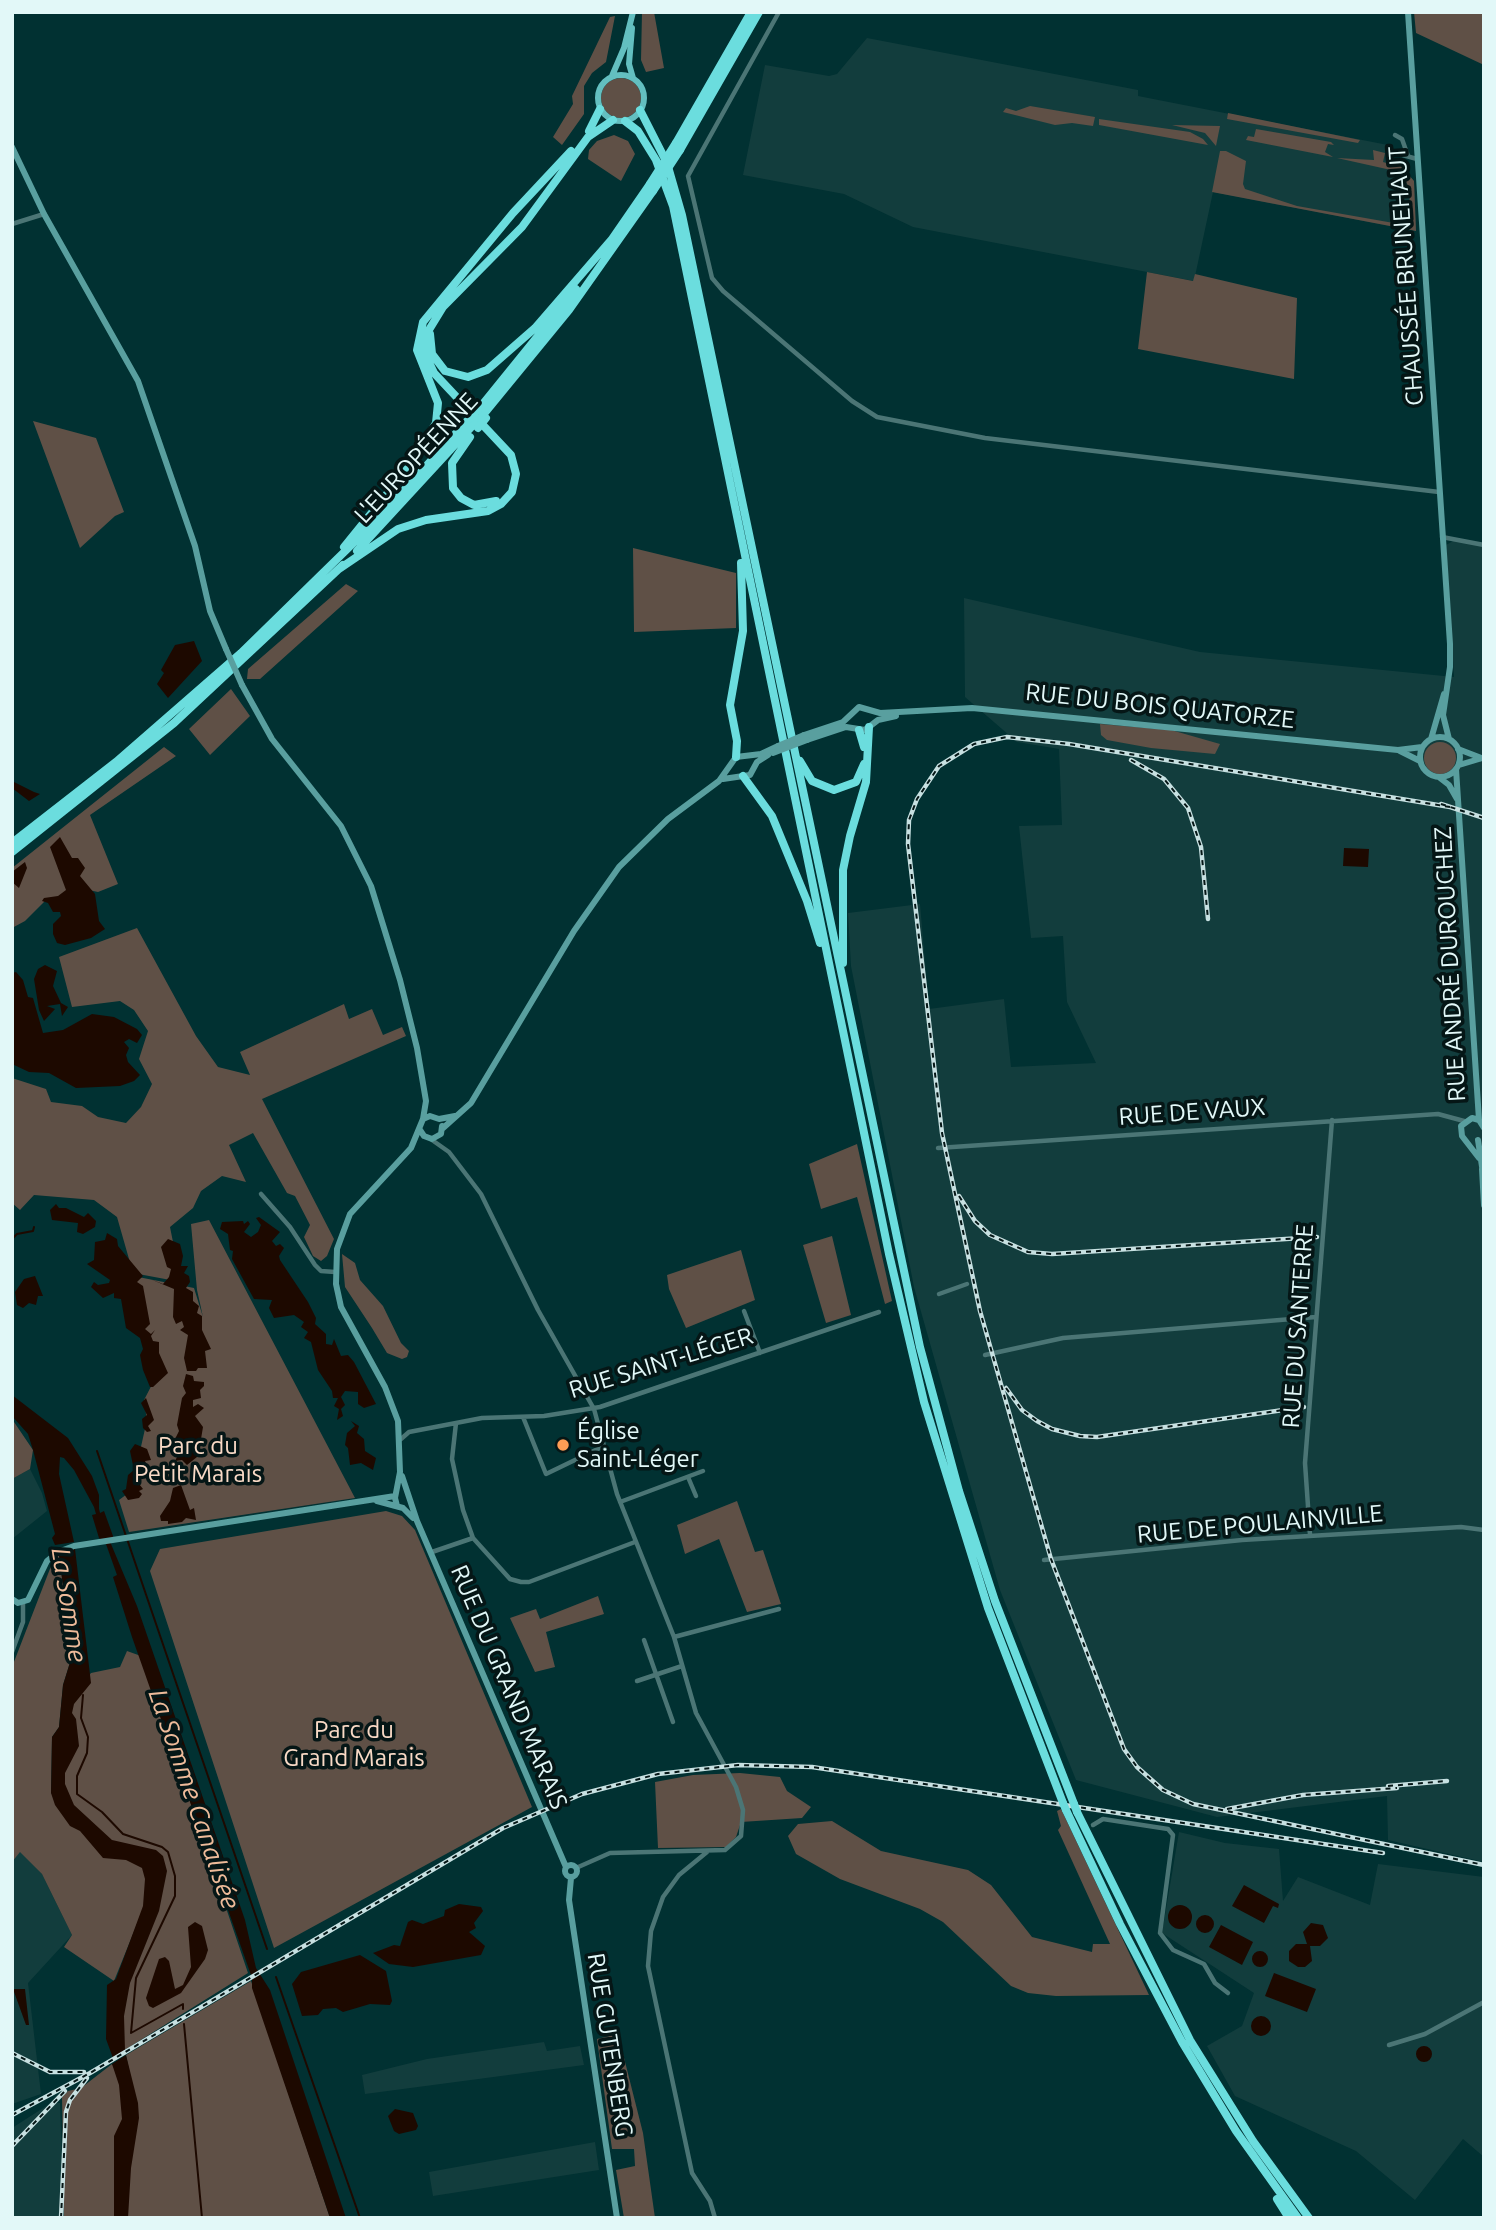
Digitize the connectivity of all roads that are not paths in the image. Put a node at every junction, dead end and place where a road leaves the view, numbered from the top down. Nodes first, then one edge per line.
1 (633, 12) edge
2 (751, 12) edge
3 (759, 12) edge
4 (779, 12) edge
5 (1408, 12) edge
6 (612, 76) junction
7 (634, 78) junction
8 (600, 109) junction
9 (640, 110) junction
10 (612, 120) junction
11 (625, 121) junction
12 (1395, 135) dead end
13 (678, 146) junction
14 (12, 147) edge
15 (1392, 152) dead end
16 (1408, 156) junction
17 (1418, 159) junction
18 (652, 188) junction
19 (44, 214) junction
20 (12, 224) edge
21 (612, 239) junction
22 (435, 317) junction
23 (420, 360) junction
24 (482, 414) junction
25 (474, 424) junction
26 (1439, 492) junction
27 (734, 509) junction
28 (1442, 537) junction
29 (1484, 545) edge
30 (339, 569) junction
31 (303, 594) junction
32 (1446, 690) junction
33 (870, 711) junction
34 (918, 711) junction
35 (850, 715) junction
36 (870, 725) junction
37 (856, 729) junction
38 (791, 734) junction
39 (805, 737) junction
40 (1431, 739) junction
41 (1449, 739) junction
42 (1422, 747) junction
43 (1458, 749) junction
44 (1398, 750) junction
45 (750, 756) junction
46 (1483, 759) edge
47 (734, 760) junction
48 (1420, 761) junction
49 (755, 766) junction
50 (1457, 767) junction
51 (741, 776) junction
52 (1438, 777) junction
53 (719, 780) junction
54 (1460, 805) junction
55 (12, 843) edge
56 (12, 852) edge
57 (829, 961) junction
58 (844, 987) junction
59 (426, 1101) junction
60 (1477, 1106) junction
61 (461, 1114) junction
62 (437, 1118) junction
63 (1448, 1118) junction
64 (423, 1119) junction
65 (1332, 1120) junction
66 (1466, 1120) junction
67 (1479, 1120) junction
68 (420, 1129) junction
69 (442, 1130) junction
70 (1460, 1130) junction
71 (1484, 1130) edge
72 (429, 1139) junction
73 (1478, 1140) junction
74 (1467, 1141) junction
75 (411, 1148) junction
76 (938, 1148) dead end
77 (449, 1152) junction
78 (1479, 1158) junction
79 (1483, 1172) edge
80 (261, 1194) dead end
81 (1484, 1205) edge
82 (335, 1272) junction
83 (967, 1284) dead end
84 (939, 1294) dead end
85 (744, 1311) dead end
86 (879, 1312) dead end
87 (1316, 1317) junction
88 (760, 1353) junction
89 (985, 1354) dead end
90 (594, 1409) junction
91 (523, 1417) junction
92 (456, 1423) junction
93 (401, 1439) junction
94 (604, 1446) junction
95 (703, 1471) dead end
96 (400, 1472) junction
97 (688, 1477) junction
98 (407, 1493) junction
99 (396, 1495) junction
100 (696, 1496) dead end
101 (375, 1501) junction
102 (620, 1502) junction
103 (410, 1503) junction
104 (400, 1507) junction
105 (417, 1521) junction
106 (1482, 1529) edge
107 (1310, 1535) junction
108 (473, 1538) junction
109 (635, 1542) junction
110 (432, 1552) junction
111 (1044, 1560) dead end
112 (12, 1599) edge
113 (23, 1603) junction
114 (779, 1609) dead end
115 (674, 1637) junction
116 (644, 1640) dead end
117 (12, 1653) edge
118 (682, 1666) junction
119 (656, 1675) junction
120 (637, 1681) dead end
121 (673, 1722) dead end
122 (1070, 1807) junction
123 (1093, 1825) dead end
124 (708, 1851) junction
125 (566, 1867) junction
126 (576, 1868) junction
127 (570, 1878) junction
128 (1228, 1993) dead end
129 (1484, 2002) edge
130 (1389, 2045) dead end
131 (1273, 2186) junction
132 (617, 2218) edge
133 (715, 2218) edge
134 (1289, 2218) edge
135 (1298, 2218) edge
136 (1309, 2218) edge

1 - 6 main road
1 - 7 main road
2 - 13 highway, L'EUROPÉENNE
3 - 13 highway, L'EUROPÉENNE
4 - 26 street
5 - 17 main road, CHAUSSÉE BRUNEHAUT
6 - 7 main road
6 - 8 main road
7 - 9 main road
8 - 10 main road
8 - 23 highway
9 - 11 main road
9 - 38 highway
10 - 11 main road
10 - 22 highway
11 - 27 highway
12 - 16 street
13 - 18 highway, L'EUROPÉENNE, bridge
14 - 19 main road
15 - 16 street
16 - 17 street
17 - 26 main road, CHAUSSÉE BRUNEHAUT
18 - 21 highway, L'EUROPÉENNE
18 - 24 highway, L'EUROPÉENNE
19 - 20 street
19 - 59 main road, bridge
21 - 22 highway
21 - 24 highway, L'EUROPÉENNE
22 - 30 highway
23 - 25 highway
23 - 31 highway
24 - 25 highway, L'EUROPÉENNE, bridge
25 - 30 highway, L'EUROPÉENNE
25 - 31 highway, L'EUROPÉENNE
26 - 28 main road, CHAUSSÉE BRUNEHAUT
27 - 47 highway
27 - 57 highway
28 - 29 street
28 - 32 main road, CHAUSSÉE BRUNEHAUT
30 - 56 highway, L'EUROPÉENNE
31 - 55 highway, L'EUROPÉENNE
32 - 40 main road
32 - 41 main road
33 - 34 main road, RUE DU BOIS QUATORZE
33 - 35 main road, RUE DU BOIS QUATORZE
33 - 36 main road
34 - 36 main road, RUE DU BOIS QUATORZE
34 - 44 main road, RUE DU BOIS QUATORZE
35 - 37 main road
35 - 39 main road, RUE DU BOIS QUATORZE
36 - 37 main road, RUE DU BOIS QUATORZE
36 - 58 highway
37 - 38 highway
37 - 39 main road, RUE DU BOIS QUATORZE
38 - 58 highway
39 - 45 main road, bridge
39 - 49 main road, bridge
40 - 41 main road
40 - 42 main road
41 - 43 main road
42 - 44 main road, RUE DU BOIS QUATORZE
42 - 48 main road
43 - 46 main road
43 - 50 main road
44 - 48 main road, RUE DU BOIS QUATORZE
45 - 47 main road
45 - 49 main road
46 - 50 main road
47 - 51 main road
47 - 53 main road
48 - 52 main road
49 - 51 main road
50 - 52 main road
50 - 54 main road, RUE ANDRÉ DUROUCHEZ
51 - 53 main road
51 - 57 highway
52 - 54 main road, RUE ANDRÉ DUROUCHEZ
53 - 61 main road
54 - 60 main road, RUE ANDRÉ DUROUCHEZ
57 - 122 highway
58 - 122 highway
59 - 62 main road
59 - 64 main road
60 - 66 main road
60 - 67 main road, RUE ANDRÉ DUROUCHEZ
61 - 62 main road
61 - 69 main road
62 - 64 main road
62 - 69 main road
63 - 65 street, RUE DE VAUX
63 - 66 street, RUE DE VAUX
63 - 70 street
64 - 68 main road
65 - 76 street, RUE DE VAUX
65 - 87 street, RUE DU SANTERRE
66 - 67 main road
66 - 70 main road
67 - 71 main road
68 - 72 main road
68 - 75 main road
69 - 72 main road
69 - 77 street
70 - 74 main road
71 - 73 main road
72 - 75 main road
72 - 77 street
73 - 74 main road
73 - 78 main road
74 - 78 main road
75 - 82 main road
77 - 90 street
78 - 79 main road
79 - 81 main road
80 - 82 street
82 - 93 main road
83 - 84 street
85 - 88 street
86 - 88 street, RUE SAINT-LÉGER
87 - 89 street
87 - 107 street, RUE DU SANTERRE
88 - 90 street, RUE SAINT-LÉGER
90 - 91 street, RUE SAINT-LÉGER
90 - 94 street
91 - 92 street, RUE SAINT-LÉGER
91 - 94 street
92 - 93 street, RUE SAINT-LÉGER
92 - 108 street
93 - 96 main road
94 - 102 street
95 - 97 street
96 - 98 main road
96 - 99 main road
97 - 100 street
97 - 102 street
98 - 99 main road
98 - 103 main road, RUE DU GRAND MARAIS
99 - 101 main road
99 - 104 main road
101 - 104 main road
101 - 113 main road
102 - 109 street
103 - 104 main road
103 - 105 main road, RUE DU GRAND MARAIS
104 - 105 main road, RUE DU GRAND MARAIS
105 - 110 main road, RUE DU GRAND MARAIS
106 - 107 street, RUE DE POULAINVILLE
107 - 111 street, RUE DE POULAINVILLE
108 - 109 street
108 - 110 street
109 - 115 street
110 - 125 main road, RUE DU GRAND MARAIS
112 - 113 main road
113 - 117 street
114 - 115 street
115 - 118 street
116 - 119 street
118 - 119 street
118 - 124 street
119 - 120 street
119 - 121 street
122 - 131 highway
122 - 136 highway
123 - 128 street
124 - 126 street
124 - 133 street
125 - 126 main road
125 - 127 main road
126 - 127 main road
127 - 132 main road, RUE GUTENBERG
129 - 130 street
131 - 134 highway
131 - 135 highway

